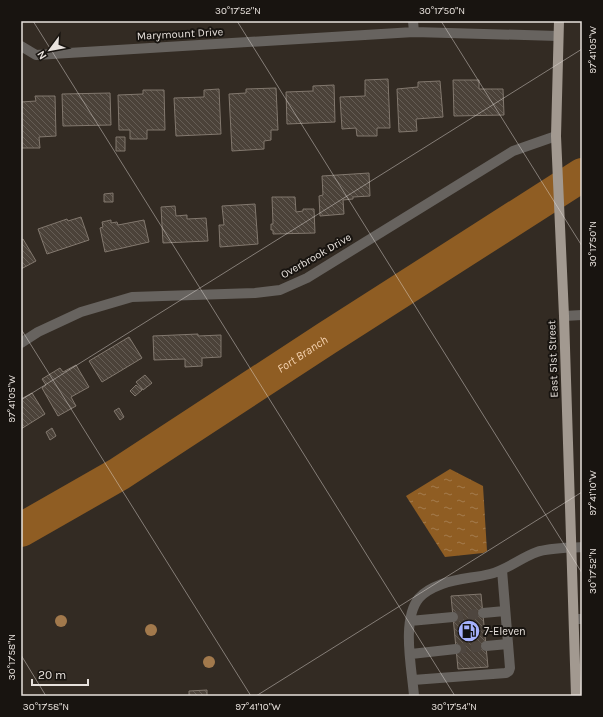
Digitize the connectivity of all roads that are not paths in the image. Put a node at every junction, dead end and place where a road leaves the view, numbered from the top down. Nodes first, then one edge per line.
1 (413, 21) edge
2 (559, 21) edge
3 (414, 32) junction
4 (558, 36) junction
5 (21, 46) edge
6 (556, 136) junction
7 (582, 315) edge
8 (564, 316) junction
9 (21, 342) edge
10 (577, 548) edge
11 (502, 570) junction
12 (505, 611) junction
13 (483, 613) tunnel mouth
14 (453, 617) tunnel mouth
15 (578, 619) edge
16 (410, 621) junction
17 (508, 644) junction
18 (486, 646) tunnel mouth
19 (456, 649) tunnel mouth
20 (411, 654) junction
21 (579, 675) edge
22 (413, 680) junction
23 (414, 696) edge
24 (576, 696) edge

1 - 3 street
2 - 4 main road, East 51st Street
3 - 4 street, Marymount Drive
3 - 5 street, Marymount Drive
4 - 6 main road, East 51st Street
6 - 8 main road, East 51st Street
6 - 9 street, Overbrook Drive
7 - 8 street
8 - 10 main road, East 51st Street
10 - 11 street
10 - 15 main road, East 51st Street
11 - 12 street
11 - 16 street
12 - 13 street
12 - 17 street
14 - 16 street
15 - 21 main road, East 51st Street
16 - 20 street
17 - 18 street
17 - 22 street
19 - 20 street
20 - 22 street
21 - 24 main road, East 51st Street
22 - 23 street

